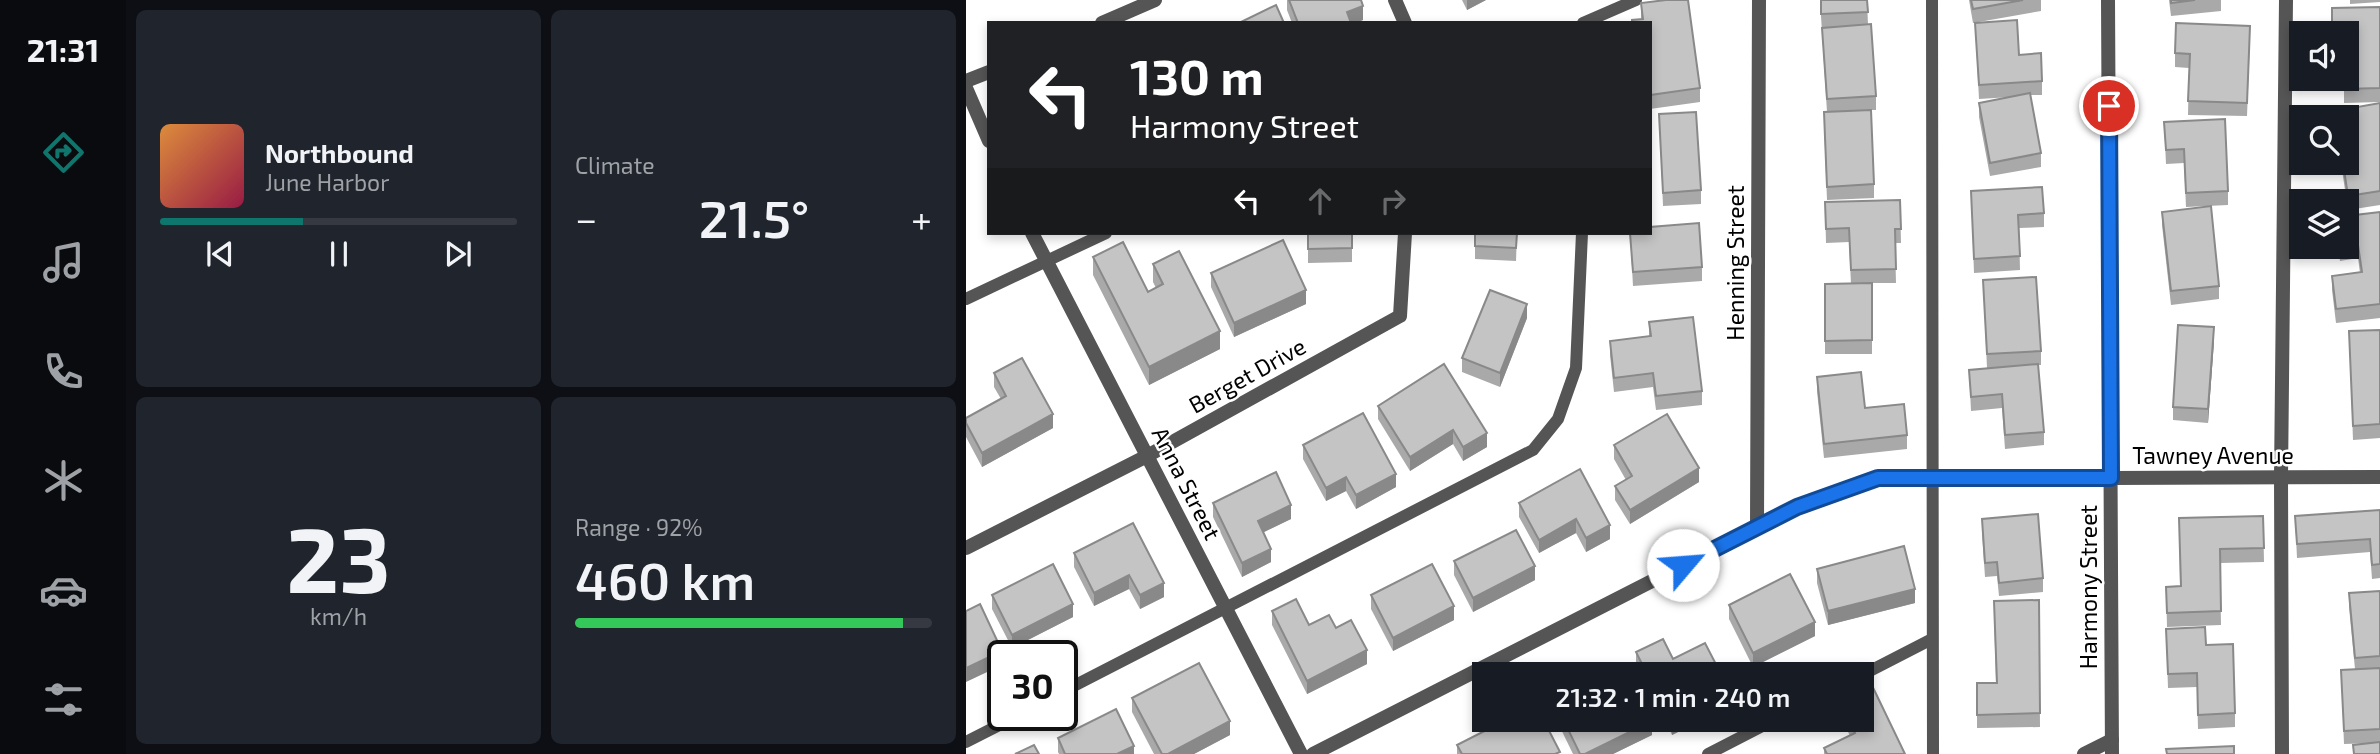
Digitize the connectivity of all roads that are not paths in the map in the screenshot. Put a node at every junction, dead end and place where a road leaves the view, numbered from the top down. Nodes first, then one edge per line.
1 (1156, 0) edge
2 (1395, 0) edge
3 (1636, 0) edge
4 (1759, 0) edge
5 (1932, 0) edge
6 (2108, 0) edge
7 (2286, 0) edge
8 (1107, 21) edge
9 (1404, 21) edge
10 (1589, 21) edge
11 (987, 73) edge
12 (966, 81) edge
13 (966, 88) edge
14 (987, 136) edge
15 (1033, 235) edge
16 (1102, 235) edge
17 (1405, 235) edge
18 (1582, 235) edge
19 (1046, 260) junction
20 (966, 299) edge
21 (1147, 456) junction
22 (2281, 477) junction
23 (2380, 477) edge
24 (1932, 478) junction
25 (2111, 478) junction
26 (1757, 527) junction
27 (966, 548) edge
28 (1226, 608) junction
29 (1932, 639) junction
30 (1874, 669) edge
31 (1078, 684) edge
32 (988, 731) edge
33 (1751, 732) edge
34 (966, 742) edge
35 (2112, 747) edge
36 (1301, 754) edge
37 (1313, 754) edge
38 (1708, 754) edge
39 (1933, 754) edge
40 (2084, 754) edge
41 (2282, 754) edge

1 - 8 street
2 - 9 street
3 - 10 lane
4 - 26 street, Henning Street
5 - 24 lane
6 - 25 street, Harmony Street
7 - 22 street
11 - 12 street
13 - 14 street
15 - 19 street, Anna Street
16 - 19 lane
17 - 21 street, Berget Drive
18 - 28 lane
19 - 20 lane
19 - 21 street, Anna Street
21 - 27 street, Berget Drive
21 - 28 street, Anna Street
22 - 23 street, Tawney Avenue
22 - 25 street, Tawney Avenue
22 - 41 street
24 - 25 street, Tawney Avenue
24 - 26 street, Tawney Avenue
24 - 29 lane
25 - 35 street, Harmony Street
26 - 37 street, Tawney Avenue
28 - 31 lane
28 - 36 street, Anna Street
29 - 30 lane
29 - 39 lane
32 - 34 lane
33 - 38 lane
35 - 40 street

